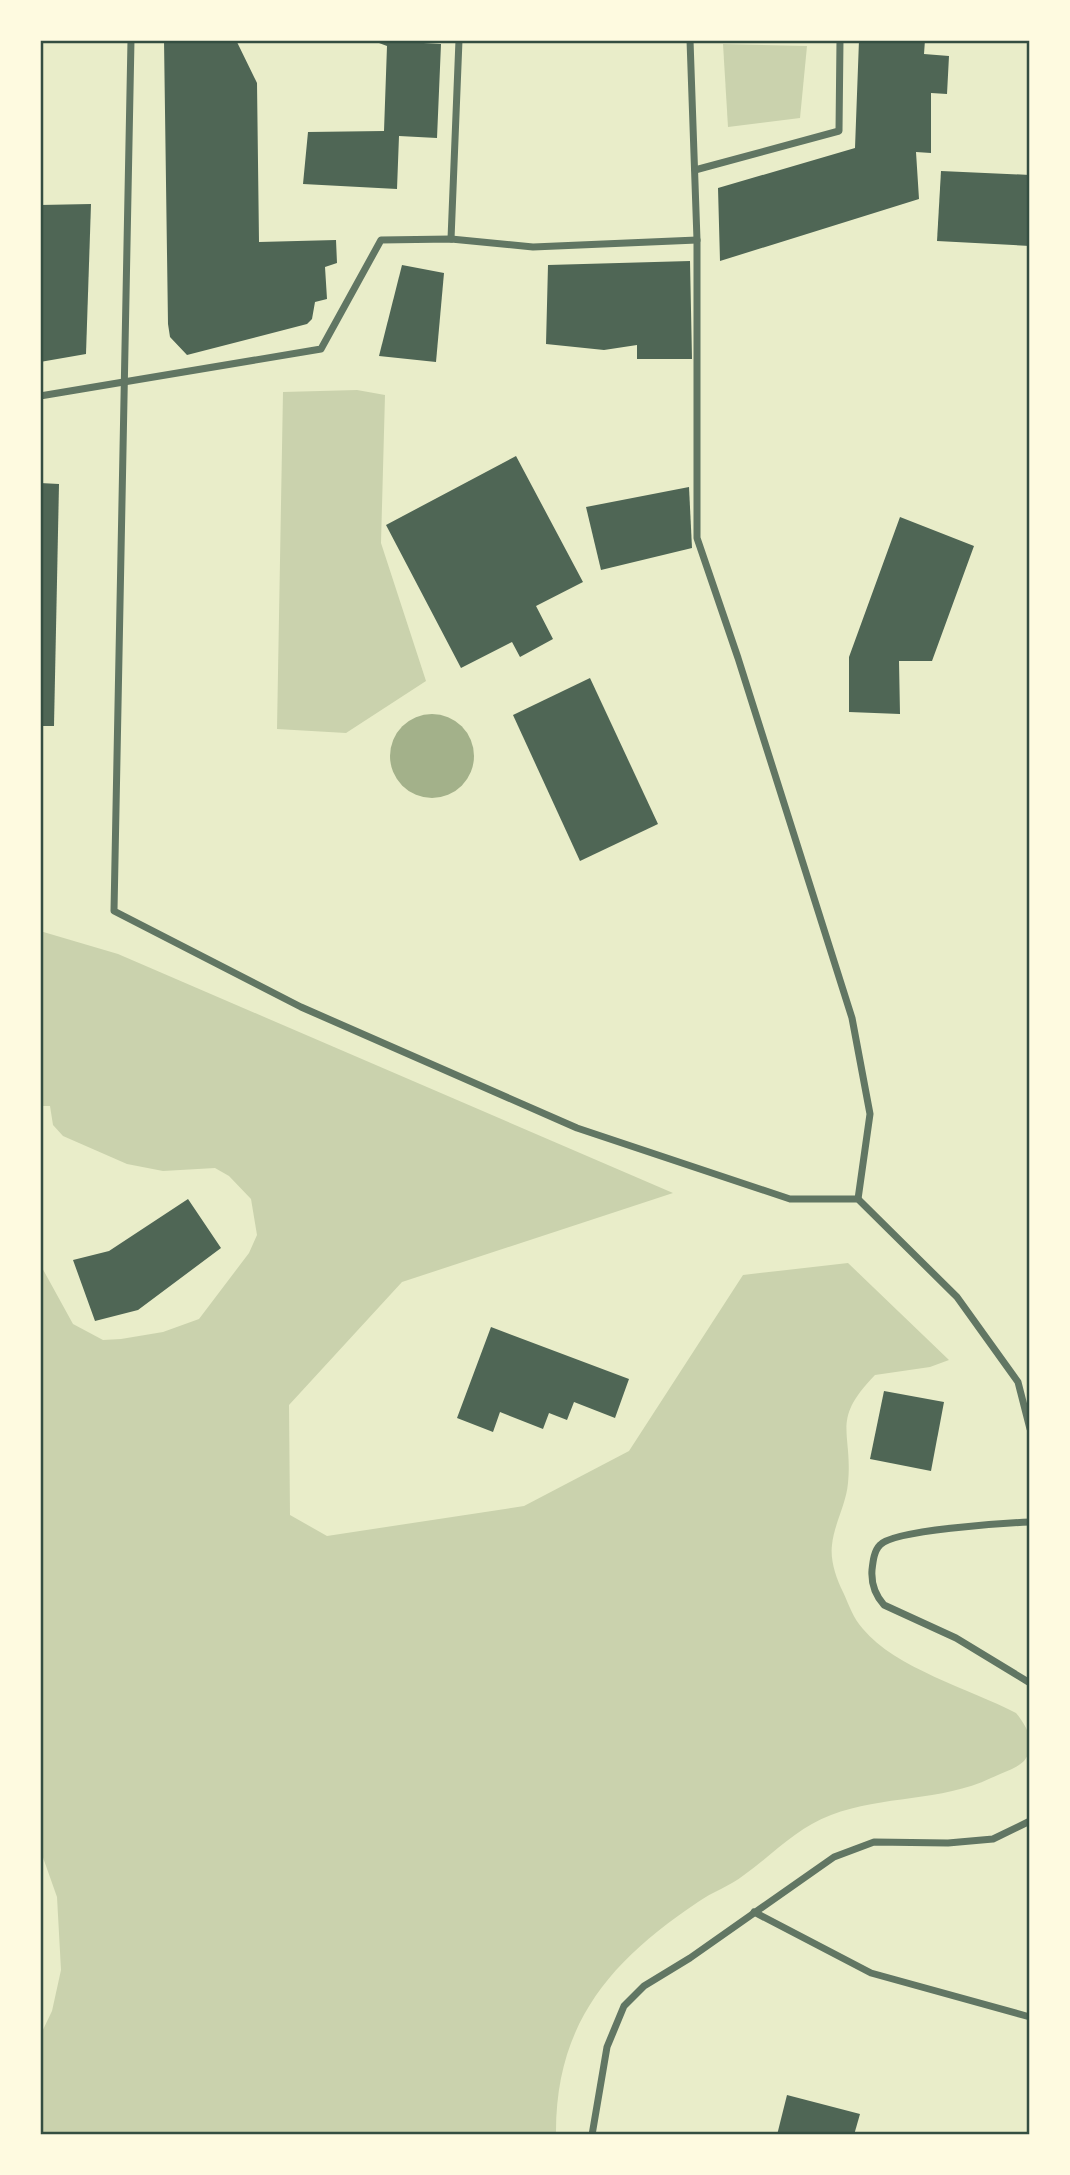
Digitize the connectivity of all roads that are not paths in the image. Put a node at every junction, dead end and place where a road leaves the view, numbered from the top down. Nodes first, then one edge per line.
1 (131, 40) edge
2 (459, 40) edge
3 (690, 40) edge
4 (840, 40) edge
5 (695, 170) junction
6 (450, 239) junction
7 (697, 240) junction
8 (123, 380) junction
9 (40, 396) edge
10 (858, 1199) junction
11 (1030, 1429) edge
12 (1030, 1522) edge
13 (1030, 1683) edge
14 (1030, 1821) edge
15 (754, 1912) junction
16 (1030, 2017) edge
17 (592, 2135) edge

1 - 8 street
2 - 6 street
3 - 5 street
4 - 5 street
5 - 7 street
6 - 7 street
6 - 8 street
7 - 10 street
8 - 9 street
8 - 10 street
10 - 11 street
12 - 13 street
14 - 15 street
15 - 16 street
15 - 17 street

